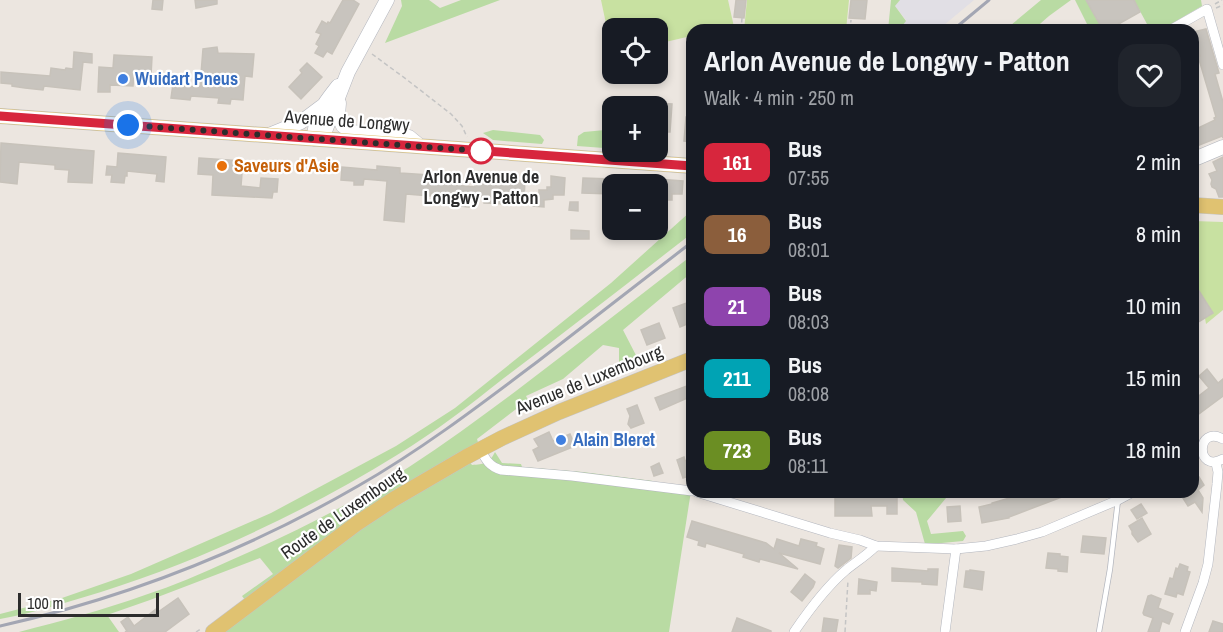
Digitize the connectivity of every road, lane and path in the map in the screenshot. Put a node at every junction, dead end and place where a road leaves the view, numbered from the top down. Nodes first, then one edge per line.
1 (383, 1) edge
2 (1206, 4) edge
3 (742, 18) dead end
4 (851, 20) dead end
5 (742, 24) edge
6 (851, 24) edge
7 (1178, 24) edge
8 (362, 48) junction
9 (1223, 65) edge
10 (348, 72) junction
11 (323, 106) junction
12 (0, 116) edge
13 (270, 135) junction
14 (318, 139) junction
15 (420, 146) junction
16 (1223, 147) edge
17 (473, 150) junction
18 (1199, 157) edge
19 (686, 166) edge
20 (1199, 207) edge
21 (1218, 207) edge
22 (686, 361) edge
23 (1222, 436) edge
24 (502, 438) joint
25 (480, 449) junction
26 (1199, 449) edge
27 (1199, 453) edge
28 (1219, 461) edge
29 (686, 490) edge
30 (716, 498) edge
31 (1122, 498) edge
32 (1118, 500) junction
33 (876, 546) junction
34 (956, 549) junction
35 (846, 570) junction
36 (213, 632) edge
37 (795, 632) edge
38 (845, 632) edge
39 (945, 632) edge
40 (1099, 632) edge
41 (1185, 632) edge

1 - 8 main road
2 - 7 street
2 - 9 street
3 - 5 path
4 - 6 path
8 - 10 main road
8 - 17 path
10 - 11 main road
10 - 14 main road
10 - 15 main road
11 - 13 main road
11 - 14 main road
12 - 13 main road, Avenue de Longwy
13 - 14 main road, Avenue de Longwy
14 - 15 main road, Avenue de Longwy
15 - 17 main road, Avenue de Longwy
16 - 18 main road
17 - 19 main road, Avenue de Longwy
20 - 21 main road
22 - 24 main road, Avenue de Luxembourg
23 - 26 street
24 - 25 main road, Route de Luxembourg
25 - 29 street
25 - 36 main road, Route de Luxembourg
27 - 28 street
28 - 41 street
30 - 33 street
31 - 32 street
32 - 34 street
32 - 40 lane
33 - 34 street
33 - 35 street
34 - 39 street
35 - 37 street
35 - 38 path

